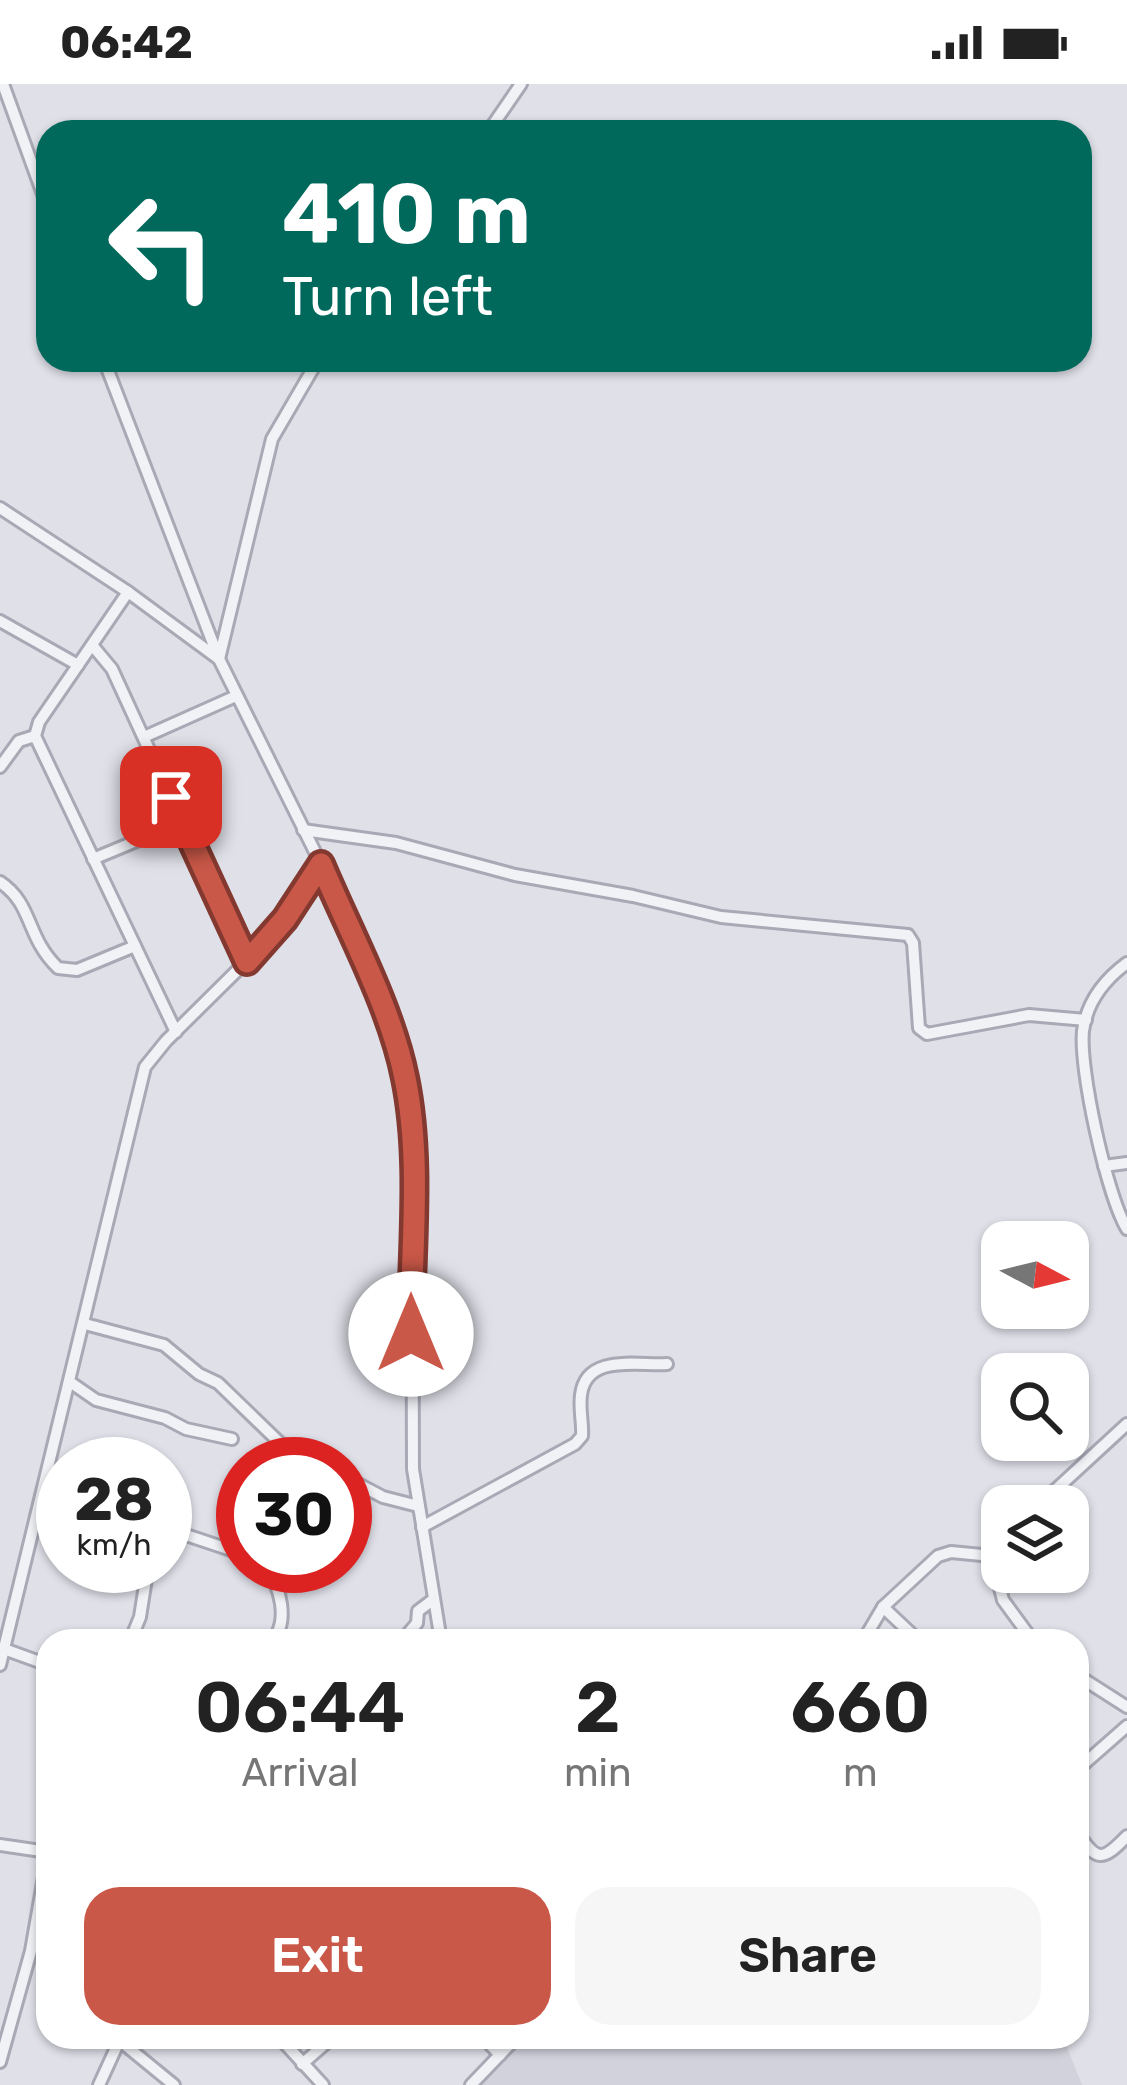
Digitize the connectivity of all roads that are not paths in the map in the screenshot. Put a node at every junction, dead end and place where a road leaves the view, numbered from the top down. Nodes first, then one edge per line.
1 (3, 84) edge
2 (521, 84) edge
3 (496, 120) edge
4 (36, 175) edge
5 (109, 372) edge
6 (311, 372) edge
7 (0, 508) edge
8 (128, 592) junction
9 (0, 621) edge
10 (92, 645) junction
11 (219, 659) junction
12 (78, 665) junction
13 (236, 696) junction
14 (35, 736) junction
15 (144, 737) junction
16 (0, 767) edge
17 (182, 822) junction
18 (303, 830) junction
19 (93, 859) junction
20 (321, 864) junction
21 (0, 882) edge
22 (135, 946) junction
23 (247, 962) junction
24 (1127, 963) edge
25 (1086, 1020) junction
26 (176, 1032) junction
27 (1127, 1163) edge
28 (1104, 1166) junction
29 (1127, 1229) edge
30 (85, 1324) junction
31 (667, 1364) dead end
32 (70, 1382) junction
33 (1127, 1424) edge
34 (57, 1437) edge
35 (223, 1437) edge
36 (274, 1437) edge
37 (1061, 1485) edge
38 (372, 1492) edge
39 (418, 1506) junction
40 (36, 1523) edge
41 (422, 1527) junction
42 (981, 1553) edge
43 (144, 1593) edge
44 (277, 1593) edge
45 (1002, 1593) edge
46 (434, 1599) junction
47 (883, 1607) junction
48 (135, 1629) edge
49 (281, 1629) edge
50 (411, 1629) edge
51 (439, 1629) edge
52 (870, 1629) edge
53 (906, 1629) edge
54 (1024, 1629) edge
55 (4, 1648) junction
56 (36, 1660) edge
57 (0, 1665) edge
58 (1089, 1683) edge
59 (1127, 1707) edge
60 (1127, 1726) edge
61 (1089, 1759) edge
62 (1127, 1837) edge
63 (0, 1845) edge
64 (1089, 1847) edge
65 (36, 1851) edge
66 (36, 1922) edge
67 (31, 1951) junction
68 (36, 1952) edge
69 (115, 2049) edge
70 (132, 2049) edge
71 (289, 2049) edge
72 (319, 2049) edge
73 (494, 2049) edge
74 (506, 2049) edge
75 (500, 2055) junction
76 (0, 2062) edge
77 (302, 2064) junction
78 (99, 2085) edge
79 (174, 2085) edge
80 (323, 2085) edge
81 (471, 2085) edge

1 - 4 street
2 - 3 street
5 - 11 street
6 - 11 street
7 - 8 street
8 - 10 street
8 - 11 street
9 - 12 street
10 - 12 street
10 - 15 street
11 - 13 street
12 - 14 street
13 - 15 street
13 - 18 street
14 - 16 street
14 - 19 street
15 - 17 street
17 - 19 street
17 - 23 street
18 - 20 street
18 - 25 street
19 - 22 street
20 - 23 street
20 - 39 street
21 - 22 street
22 - 26 street
23 - 26 street
24 - 25 street
25 - 28 street
26 - 30 street
27 - 28 street
28 - 29 street
30 - 32 street
30 - 36 street
31 - 41 street
32 - 34 street
32 - 35 street
33 - 37 street
38 - 39 street
39 - 41 street
40 - 55 street
41 - 46 street
42 - 47 street
43 - 48 street
44 - 49 street
45 - 54 street
46 - 50 street
46 - 51 street
47 - 52 street
47 - 53 street
55 - 56 street
55 - 57 street
58 - 59 street
60 - 61 street
62 - 64 street
63 - 65 street
66 - 67 street
67 - 68 street
67 - 76 street
69 - 78 street
70 - 79 street
71 - 77 street
72 - 77 street
73 - 75 street
74 - 75 street
75 - 81 street
77 - 80 street

